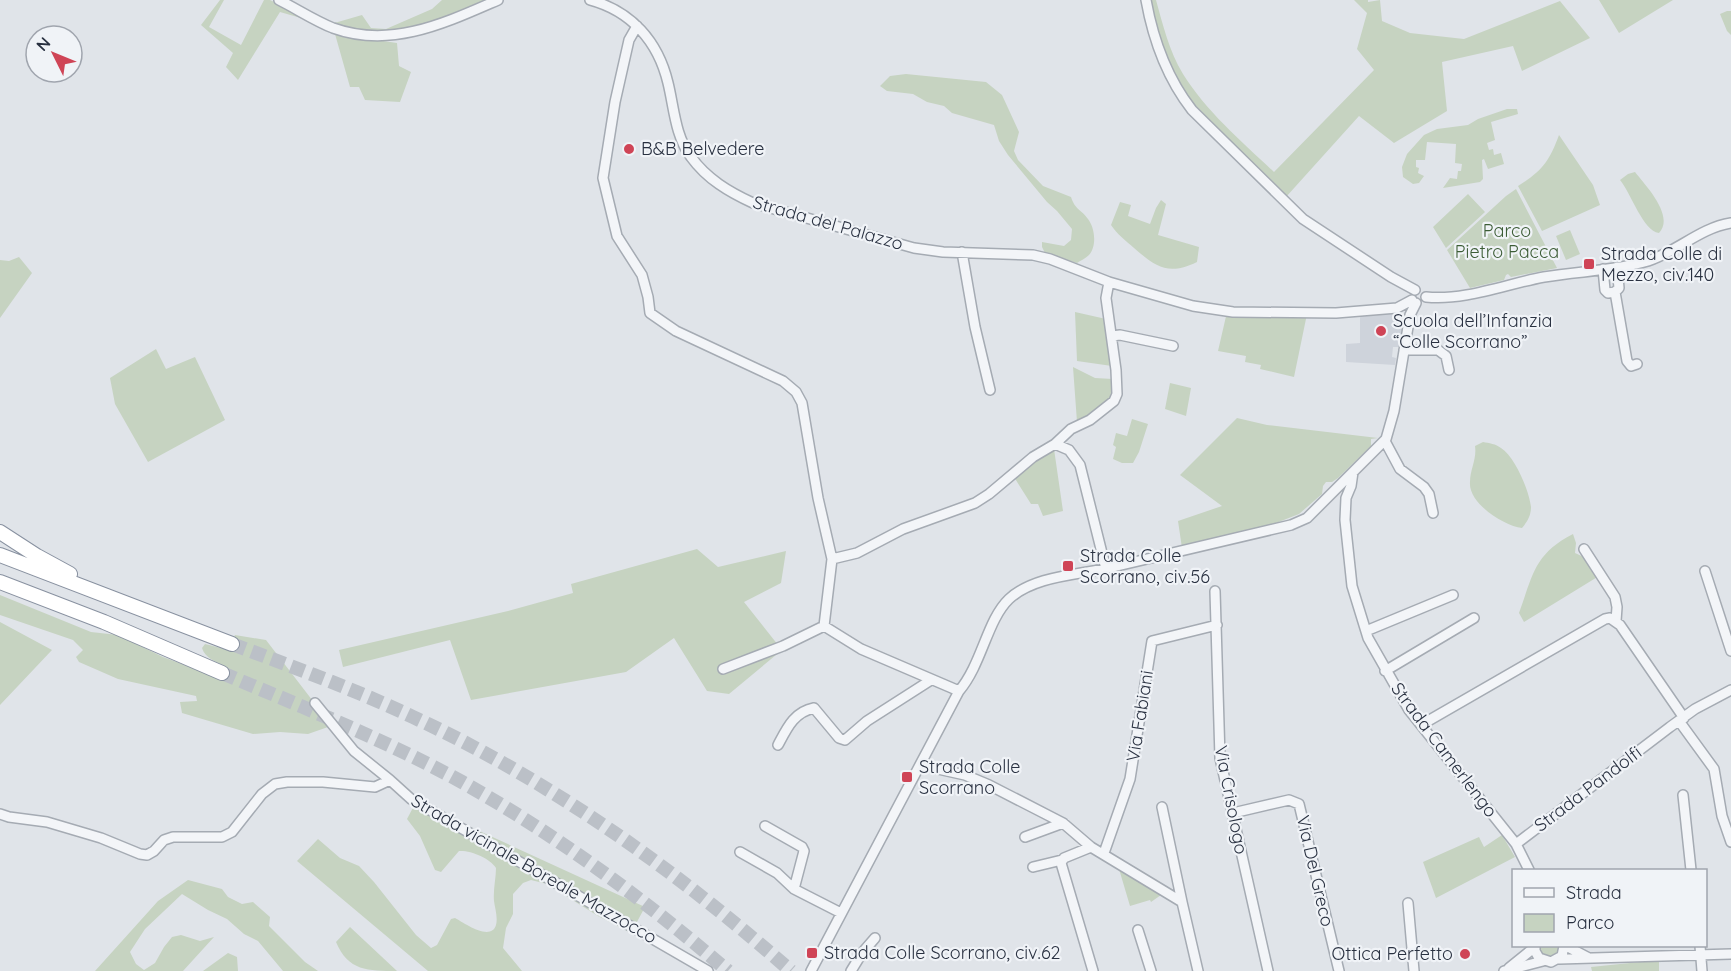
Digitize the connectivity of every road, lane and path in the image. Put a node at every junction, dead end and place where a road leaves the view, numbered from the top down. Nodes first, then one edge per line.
1 (279, 0) edge
2 (498, 0) edge
3 (590, 0) edge
4 (1146, 0) edge
5 (637, 26) junction
6 (1731, 223) edge
7 (962, 252) junction
8 (1617, 267) junction
9 (1603, 269) junction
10 (1109, 282) junction
11 (1615, 292) junction
12 (1414, 297) junction
13 (1112, 336) junction
14 (1173, 346) dead end
15 (1404, 350) junction
16 (1636, 364) dead end
17 (1449, 370) dead end
18 (990, 390) dead end
19 (1385, 441) junction
20 (1055, 444) junction
21 (1353, 472) junction
22 (1433, 513) dead end
23 (0, 532) edge
24 (1584, 549) dead end
25 (0, 555) edge
26 (832, 559) junction
27 (1106, 569) junction
28 (1705, 571) dead end
29 (0, 572) edge
30 (0, 582) edge
31 (1215, 591) dead end
32 (1453, 595) dead end
33 (142, 609) junction
34 (1474, 618) dead end
35 (1616, 621) junction
36 (104, 622) junction
37 (1217, 625) junction
38 (824, 626) junction
39 (1366, 631) junction
40 (232, 644) tunnel mouth
41 (1731, 651) edge
42 (723, 669) dead end
43 (1385, 671) junction
44 (222, 673) tunnel mouth
45 (931, 680) junction
46 (1731, 690) edge
47 (959, 691) junction
48 (315, 703) dead end
49 (1682, 719) junction
50 (1422, 725) junction
51 (778, 745) dead end
52 (920, 765) junction
53 (390, 780) junction
54 (1683, 795) dead end
55 (1162, 807) dead end
56 (1233, 813) junction
57 (0, 814) edge
58 (1063, 823) junction
59 (765, 826) dead end
60 (1025, 837) dead end
61 (1731, 842) edge
62 (1516, 844) junction
63 (1092, 847) junction
64 (740, 852) dead end
65 (1104, 854) junction
66 (1062, 860) junction
67 (1033, 867) dead end
68 (1528, 869) edge
69 (1691, 869) edge
70 (794, 889) junction
71 (1182, 902) junction
72 (1408, 903) dead end
73 (841, 913) junction
74 (1138, 930) dead end
75 (874, 938) dead end
76 (1534, 947) edge
77 (1535, 947) edge
78 (1564, 947) edge
79 (1569, 947) edge
80 (1700, 950) edge
81 (1731, 954) edge
82 (1592, 958) junction
83 (1559, 959) junction
84 (1543, 961) junction
85 (708, 971) edge
86 (811, 971) edge
87 (851, 971) edge
88 (1093, 971) edge
89 (1151, 971) edge
90 (1198, 971) edge
91 (1268, 971) edge
92 (1339, 971) edge
93 (1414, 971) edge
94 (1505, 971) edge
95 (1702, 971) edge

1 - 2 street
3 - 5 street, Strada del Palazzo
4 - 12 street
5 - 7 street, Strada del Palazzo
5 - 26 street
6 - 8 street
7 - 10 street, Strada del Palazzo
7 - 18 street
8 - 9 street
8 - 11 street
9 - 11 street
9 - 12 street, Strada del Palazzo
10 - 12 street, Strada del Palazzo
10 - 13 street
11 - 16 street
12 - 15 street
13 - 14 street
13 - 20 street
15 - 17 street
15 - 19 street
19 - 21 street
19 - 22 street
20 - 26 street
20 - 27 street
21 - 27 street
21 - 39 street, Strada Camerlengo
23 - 33 highway
24 - 35 street
25 - 33 highway
26 - 38 street
27 - 47 street
28 - 41 street
29 - 36 highway
30 - 36 highway
31 - 37 street, Via Crisologo
32 - 39 street
33 - 40 highway
34 - 43 street
35 - 49 street
35 - 50 street
36 - 44 highway
37 - 56 street, Via Crisologo
37 - 65 street, Via Fabiani
38 - 42 street
38 - 45 street
39 - 43 street, Strada Camerlengo
43 - 50 street, Strada Camerlengo
45 - 47 street
45 - 51 street
46 - 49 street, Strada Pandolfi
47 - 52 street
48 - 53 street, Strada vicinale Boreale Mazzocco
49 - 61 street
49 - 62 street, Strada Pandolfi
50 - 62 street, Strada Camerlengo
52 - 58 street
52 - 73 street
53 - 57 street
53 - 85 street, Strada vicinale Boreale Mazzocco
54 - 69 street
55 - 71 street
56 - 91 street, Via Crisologo
56 - 92 street, Via Del Greco
58 - 60 street
58 - 63 street
59 - 70 street
62 - 68 street, Strada Pandolfi
63 - 65 street
63 - 66 street
64 - 70 street
65 - 71 street
66 - 67 street
66 - 88 street
70 - 73 street
71 - 90 street
72 - 93 street
73 - 86 street
74 - 89 street
75 - 87 street
76 - 94 street
77 - 84 street
78 - 83 street
79 - 82 street
80 - 81 street
80 - 82 street
80 - 95 street
82 - 83 street
83 - 84 street
84 - 94 street

